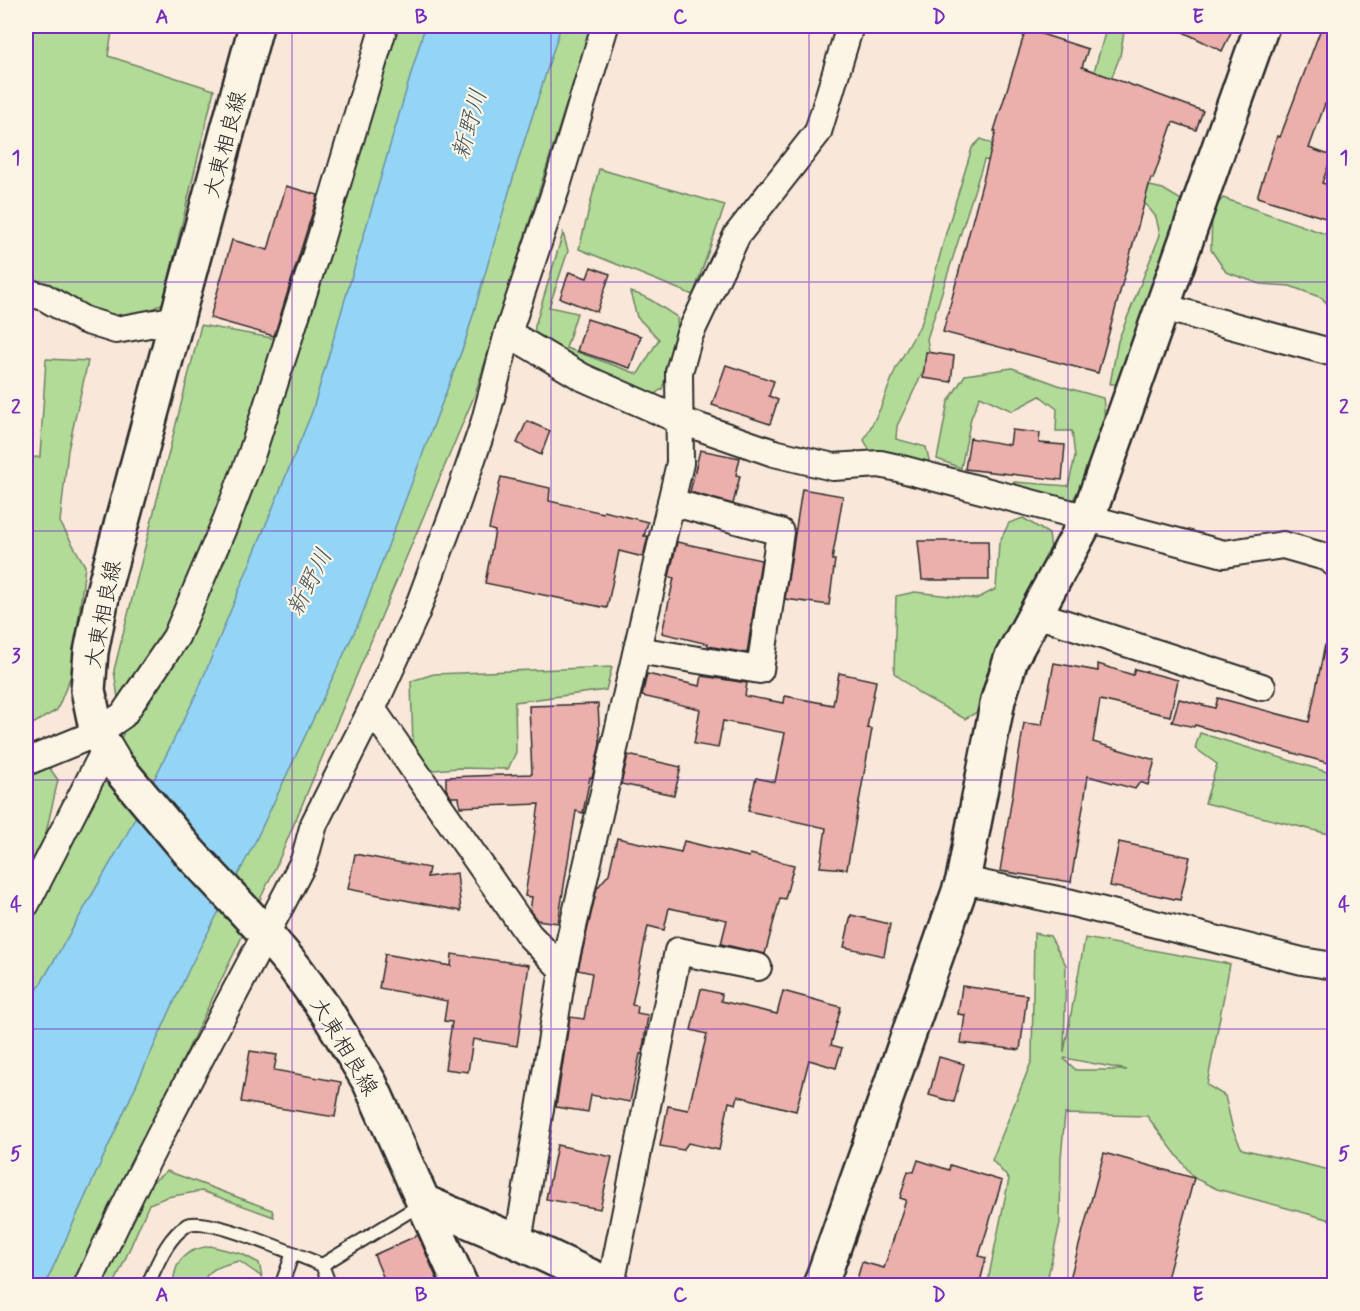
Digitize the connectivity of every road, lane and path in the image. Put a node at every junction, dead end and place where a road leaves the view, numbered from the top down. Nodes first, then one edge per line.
1 (256, 26) edge
2 (384, 26) edge
3 (605, 26) edge
4 (850, 26) edge
5 (1262, 26) edge
6 (26, 292) edge
7 (1163, 307) junction
8 (177, 319) junction
9 (508, 333) junction
10 (1335, 353) edge
11 (679, 420) junction
12 (671, 502) junction
13 (1088, 517) junction
14 (1335, 563) edge
15 (1036, 614) junction
16 (637, 650) junction
17 (1262, 687) dead end
18 (372, 709) junction
19 (106, 749) junction
20 (26, 762) edge
21 (963, 880) junction
22 (26, 904) edge
23 (262, 929) junction
24 (1335, 966) edge
25 (758, 967) dead end
26 (563, 970) junction
27 (424, 1202) junction
28 (518, 1242) junction
29 (293, 1253) junction
30 (322, 1265) junction
31 (87, 1286) edge
32 (147, 1286) edge
33 (281, 1286) edge
34 (330, 1286) edge
35 (461, 1286) edge
36 (611, 1286) edge
37 (820, 1286) edge

1 - 8 street, 大東相良線
2 - 19 street
3 - 9 street
4 - 11 street
5 - 7 street
6 - 8 street
7 - 10 street
7 - 13 street
8 - 19 street, 大東相良線
9 - 11 street
9 - 18 street
11 - 12 street
11 - 13 street
12 - 16 street
12 - 16 street
13 - 14 street
13 - 15 street
15 - 17 street
15 - 21 street
16 - 26 street
18 - 23 street
18 - 26 street
19 - 20 street
19 - 22 street
19 - 23 street, 大東相良線
21 - 24 street
21 - 37 street
23 - 27 street, 大東相良線
23 - 31 street
25 - 36 street
26 - 28 street
27 - 28 street
27 - 30 lane
27 - 35 street, 大東相良線
28 - 36 street
29 - 30 lane
29 - 32 lane
29 - 33 lane
30 - 34 lane

